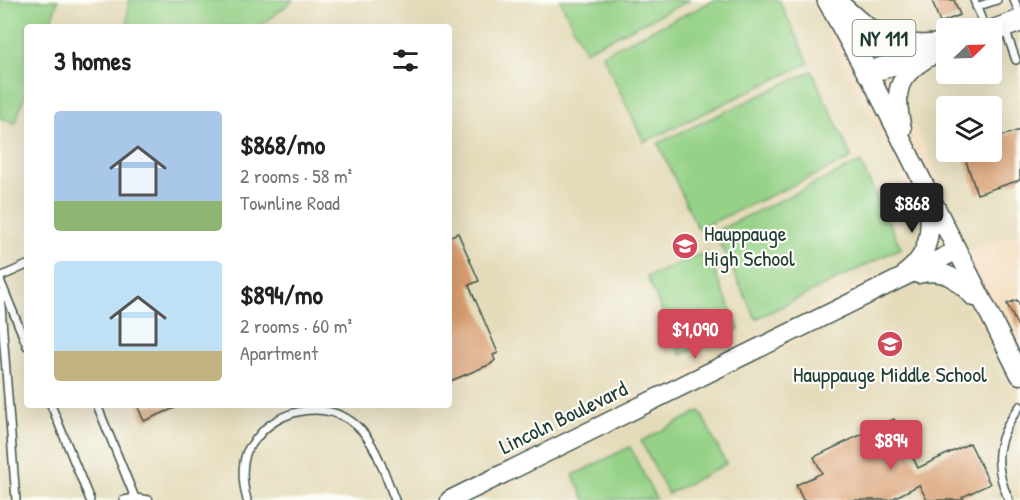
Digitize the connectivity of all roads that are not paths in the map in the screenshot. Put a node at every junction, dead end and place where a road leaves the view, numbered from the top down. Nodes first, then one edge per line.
1 (828, 0) edge
2 (834, 0) edge
3 (997, 0) edge
4 (1014, 0) edge
5 (975, 3) edge
6 (1004, 25) edge
7 (936, 45) edge
8 (936, 49) edge
9 (936, 52) edge
10 (1016, 60) dead end
11 (868, 73) junction
12 (907, 148) junction
13 (924, 185) junction
14 (956, 251) junction
15 (24, 266) edge
16 (0, 278) edge
17 (894, 282) junction
18 (0, 293) edge
19 (989, 314) junction
20 (24, 338) edge
21 (1020, 375) edge
22 (1020, 406) edge
23 (52, 408) edge
24 (98, 408) edge
25 (135, 498) junction
26 (16, 500) edge
27 (90, 500) edge
28 (124, 500) edge
29 (149, 500) edge
30 (246, 500) edge
31 (395, 500) edge
32 (450, 500) edge
33 (1008, 500) edge

1 - 11 main road, NY 111
2 - 7 main road, NY 111
3 - 5 lane
4 - 6 lane
5 - 6 lane
6 - 10 lane
8 - 11 main road, NY 111
9 - 12 street
11 - 12 street
12 - 13 street
13 - 14 street
13 - 17 street
14 - 17 street, Lincoln Boulevard
14 - 19 street
15 - 16 lane
16 - 20 lane
17 - 19 street
17 - 32 street, Lincoln Boulevard
18 - 26 lane
19 - 21 street
22 - 33 lane
23 - 27 lane
24 - 25 lane
25 - 28 lane
25 - 29 lane
30 - 31 lane

